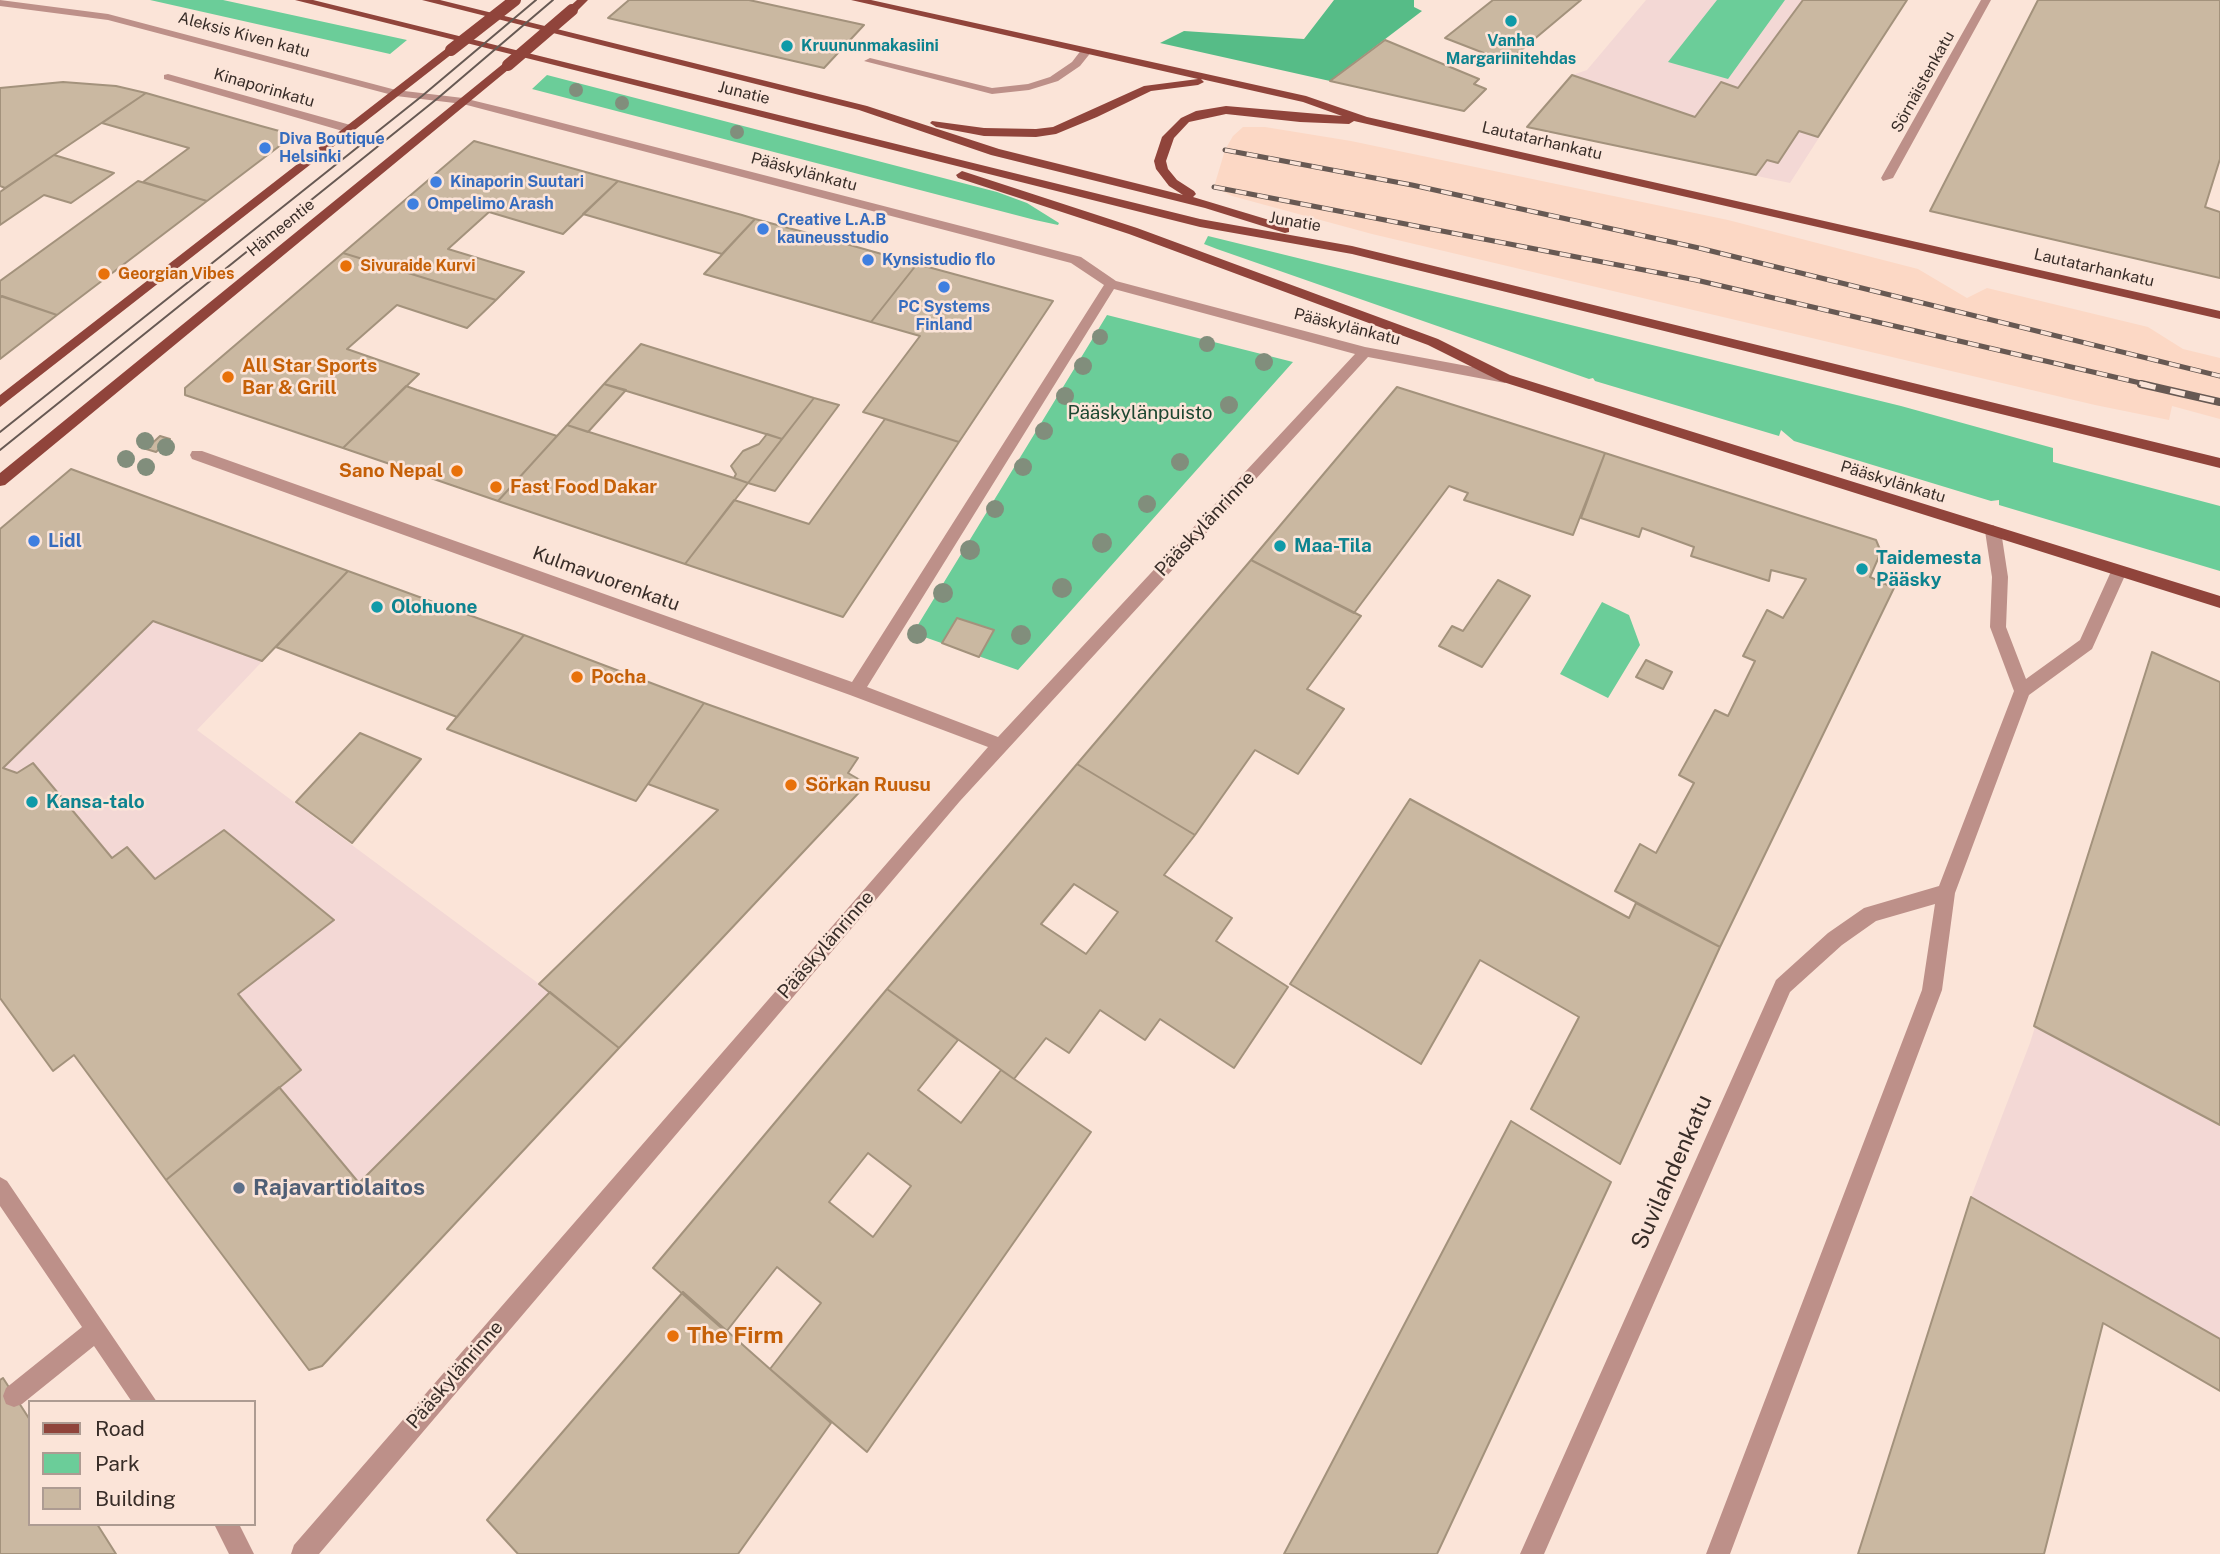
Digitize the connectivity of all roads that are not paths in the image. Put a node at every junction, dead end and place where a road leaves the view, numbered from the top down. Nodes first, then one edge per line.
1 (300, 0) edge
2 (427, 0) edge
3 (515, 0) edge
4 (583, 0) edge
5 (856, 0) edge
6 (1986, 0) edge
7 (0, 3) edge
8 (1086, 51) junction
9 (870, 61) dead end
10 (168, 77) dead end
11 (1223, 81) junction
12 (396, 93) junction
13 (463, 101) junction
14 (863, 108) junction
15 (1363, 120) junction
16 (803, 126) junction
17 (350, 129) junction
18 (1887, 178) dead end
19 (1209, 205) junction
20 (1352, 250) junction
21 (1111, 284) junction
22 (2220, 314) edge
23 (1365, 352) junction
24 (1505, 378) junction
25 (0, 402) edge
26 (197, 455) dead end
27 (2220, 463) edge
28 (0, 481) edge
29 (1993, 531) junction
30 (2119, 570) junction
31 (2220, 602) edge
32 (856, 690) junction
33 (2021, 691) junction
34 (1000, 745) junction
35 (1946, 893) junction
36 (0, 1188) edge
37 (96, 1329) junction
38 (14, 1396) dead end
39 (145, 1400) edge
40 (227, 1526) edge
41 (242, 1554) edge
42 (303, 1554) edge
43 (1532, 1554) edge
44 (1718, 1554) edge

1 - 16 main road, Junatie
2 - 14 main road, Junatie
3 - 12 main road, Hämeentie, bridge
4 - 13 main road, Hämeentie, bridge
5 - 8 main road, Lautatarhankatu
6 - 18 street, Sörnäistenkatu
7 - 12 street, Aleksis Kiven katu
8 - 9 street
8 - 11 main road, Lautatarhankatu
10 - 17 street, Kinaporinkatu
11 - 14 main road
11 - 15 main road, Lautatarhankatu
12 - 13 street, Aleksis Kiven katu
12 - 17 main road, Hämeentie
13 - 21 street, Pääskylänkatu
13 - 28 main road, Hämeentie
14 - 19 main road, Junatie
15 - 19 main road
15 - 22 main road, Lautatarhankatu
16 - 20 main road, Junatie
16 - 24 main road
17 - 25 main road, Hämeentie
19 - 20 main road, Junatie
20 - 27 main road
21 - 23 street, Pääskylänkatu
21 - 32 street
23 - 24 street, Pääskylänkatu
23 - 34 street, Pääskylänrinne
24 - 29 main road, Pääskylänkatu
26 - 32 street, Kulmavuorenkatu
29 - 30 main road, Pääskylänkatu
29 - 33 street
30 - 31 main road, Pääskylänkatu
30 - 33 street
32 - 34 street, Kulmavuorenkatu
33 - 35 street
34 - 42 street, Pääskylänrinne
35 - 43 street, Suvilahdenkatu
35 - 44 street
36 - 37 street
37 - 38 street
37 - 39 street
40 - 41 street

